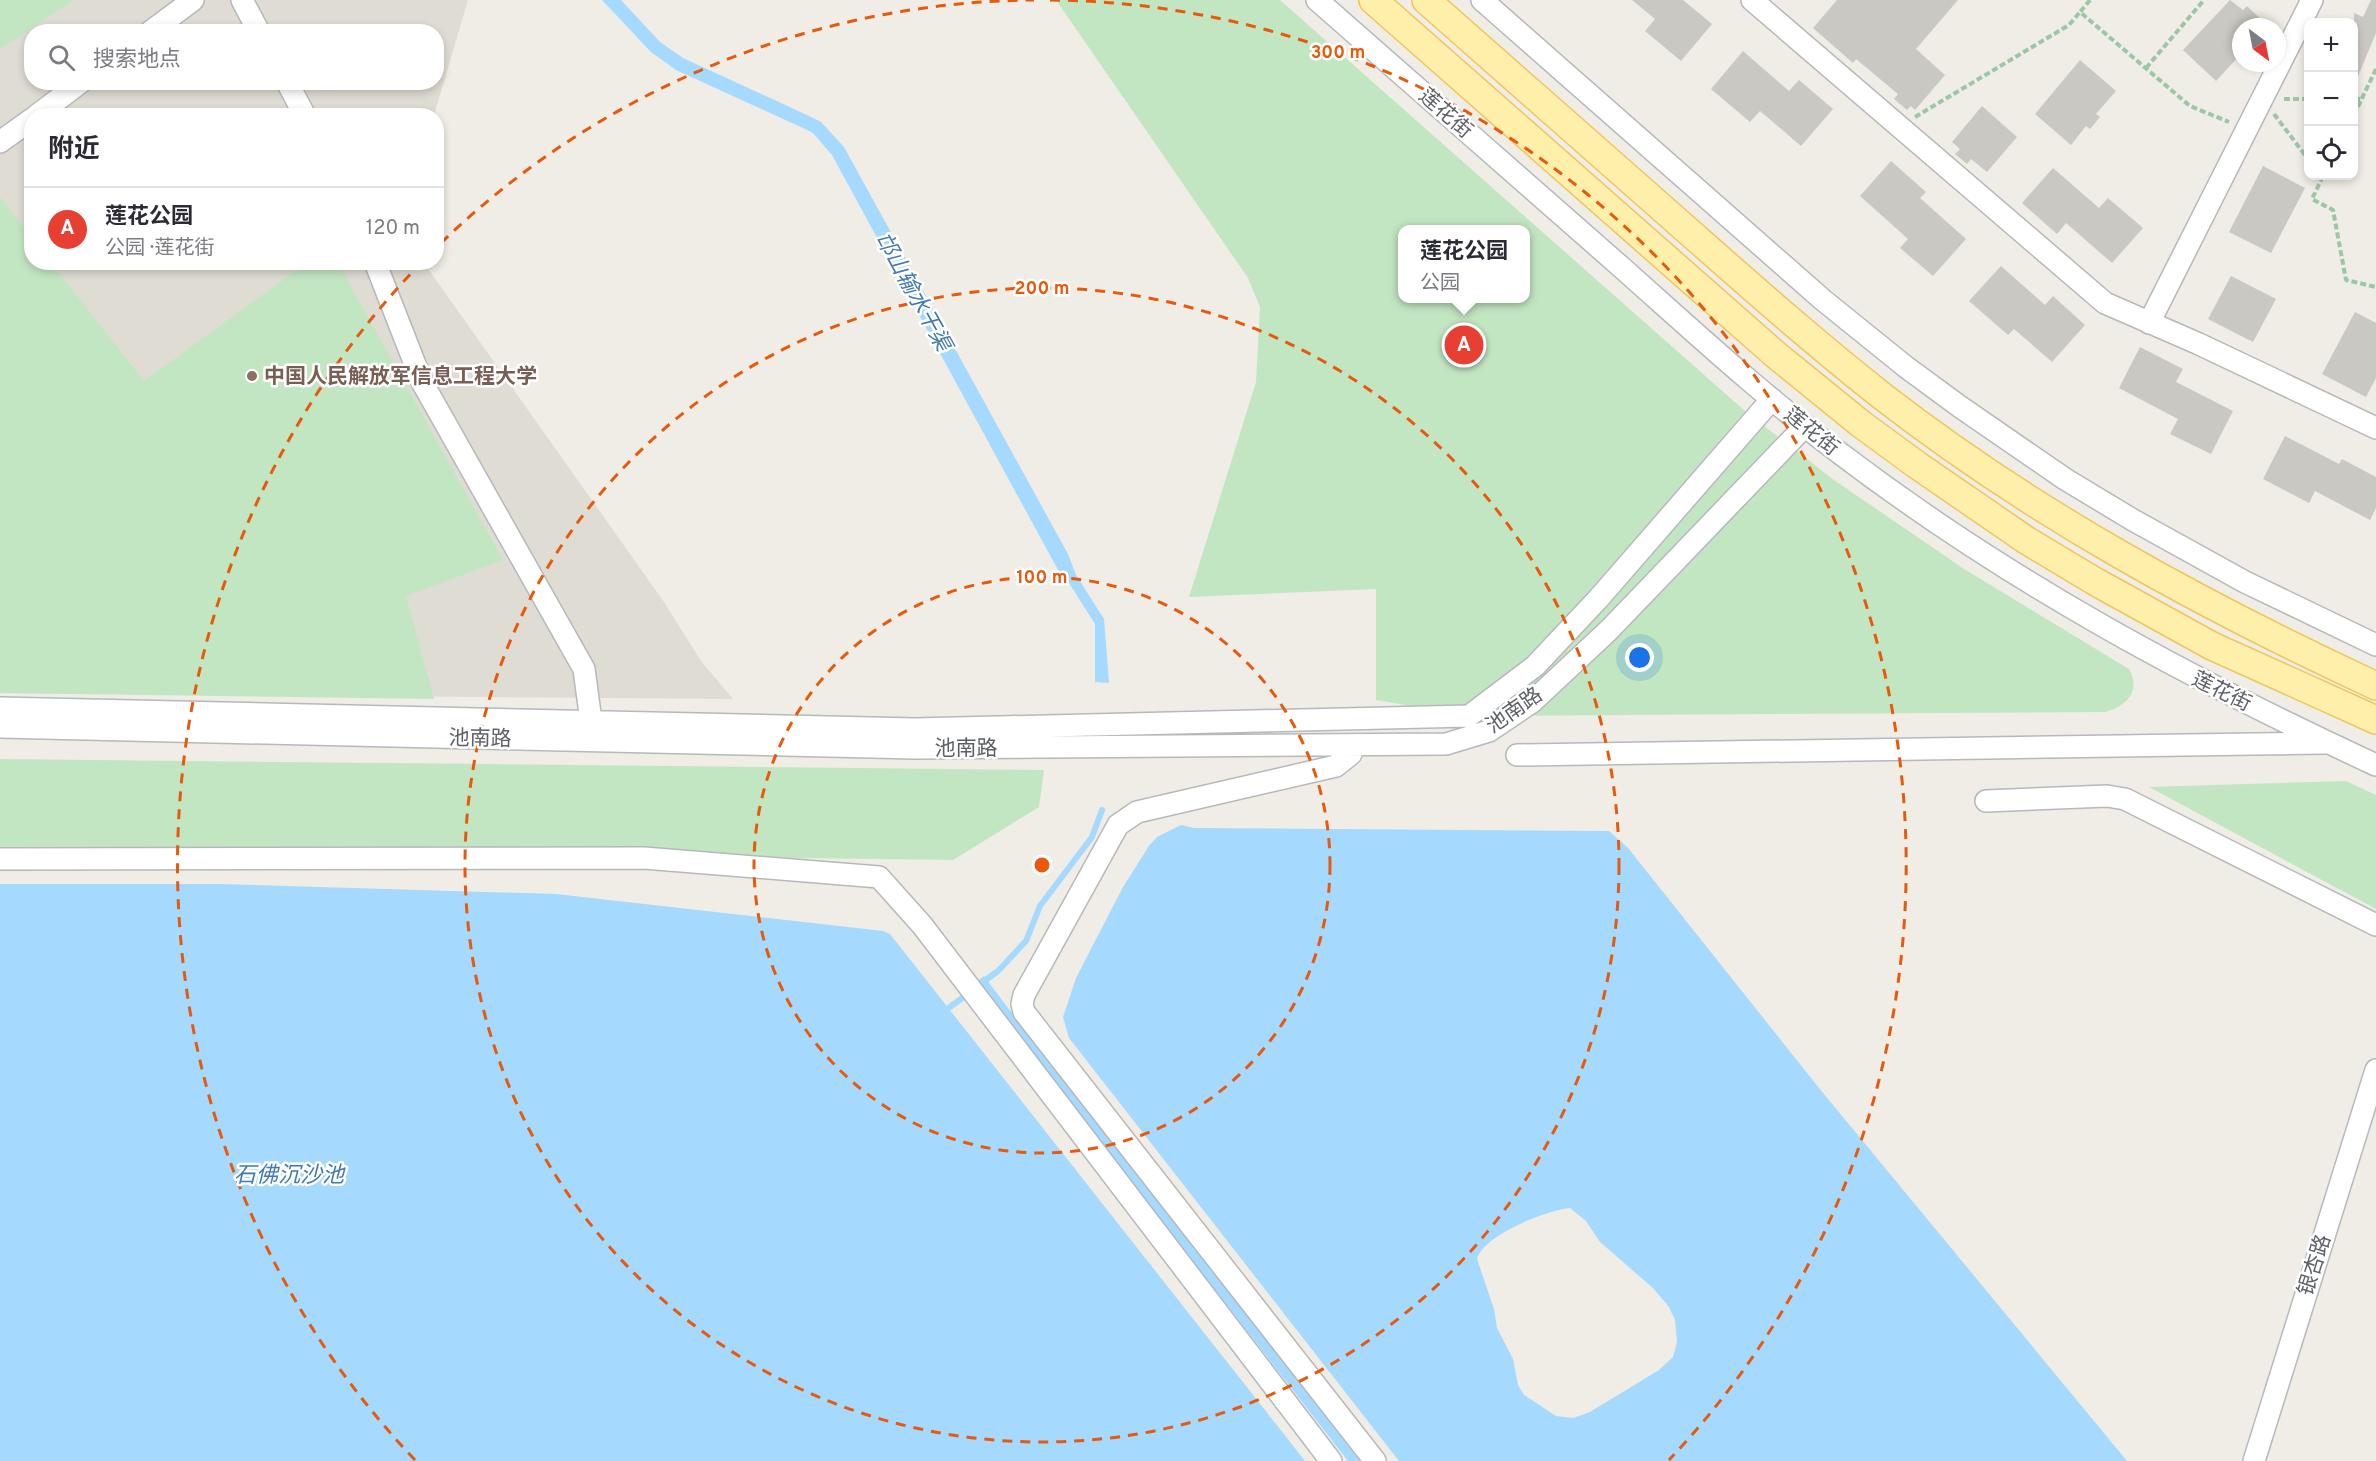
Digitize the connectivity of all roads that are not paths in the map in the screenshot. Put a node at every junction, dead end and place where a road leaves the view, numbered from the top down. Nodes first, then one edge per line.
1 (193, 0) edge
2 (242, 0) edge
3 (1317, 0) edge
4 (1373, 0) edge
5 (1426, 0) edge
6 (1482, 0) edge
7 (1752, 0) edge
8 (2312, 0) edge
9 (161, 24) edge
10 (255, 24) edge
11 (70, 90) edge
12 (291, 90) edge
13 (47, 108) edge
14 (301, 108) edge
15 (24, 125) edge
16 (0, 142) edge
17 (378, 270) edge
18 (2150, 323) junction
19 (1772, 399) junction
20 (1805, 426) junction
21 (2376, 428) edge
22 (2376, 645) edge
23 (2376, 686) edge
24 (0, 708) edge
25 (2376, 720) edge
26 (591, 721) junction
27 (0, 727) edge
28 (2329, 743) junction
29 (1353, 745) junction
30 (1517, 755) dead end
31 (2376, 765) edge
32 (1986, 801) dead end
33 (0, 860) edge
34 (2376, 925) edge
35 (2376, 1070) edge
36 (1331, 1461) edge
37 (1375, 1461) edge
38 (2254, 1461) edge

1 - 9 street
2 - 10 street
3 - 19 street, 莲花街
4 - 25 main road, 莲花街
5 - 23 main road
6 - 22 street
7 - 18 street
8 - 18 street
11 - 13 street
12 - 14 street
15 - 16 street
17 - 26 street
18 - 21 street
19 - 20 street, 莲花街
19 - 26 street, 池南路
20 - 28 street, 莲花街
20 - 29 street, 池南路
24 - 26 street, 池南路
27 - 29 street, 池南路
28 - 30 street
28 - 31 street, 莲花街
29 - 37 street
32 - 34 street
33 - 36 street
35 - 38 street, 银杏路

